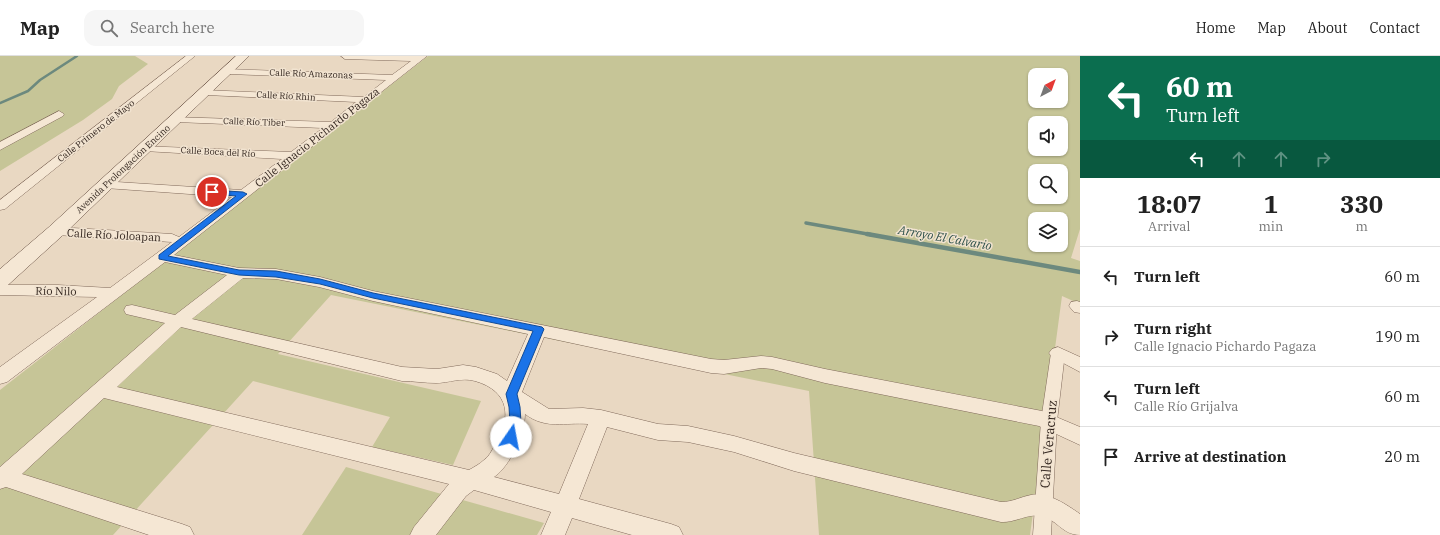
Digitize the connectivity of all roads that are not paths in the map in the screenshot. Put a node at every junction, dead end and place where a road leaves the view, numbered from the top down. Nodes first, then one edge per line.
1 (192, 56) edge
2 (243, 56) edge
3 (345, 56) edge
4 (421, 57) edge
5 (228, 71) junction
6 (394, 78) junction
7 (206, 92) junction
8 (366, 100) junction
9 (59, 114) dead end
10 (176, 119) junction
11 (333, 126) junction
12 (0, 147) edge
13 (144, 148) junction
14 (292, 156) junction
15 (105, 184) junction
16 (243, 194) junction
17 (0, 206) edge
18 (56, 231) junction
19 (172, 238) dead end
20 (162, 257) junction
21 (239, 272) junction
22 (0, 280) edge
23 (0, 290) edge
24 (112, 293) junction
25 (132, 310) dead end
26 (179, 320) junction
27 (539, 329) junction
28 (1058, 353) joint
29 (8, 365) edge
30 (1080, 365) edge
31 (0, 377) edge
32 (101, 390) junction
33 (511, 394) junction
34 (601, 418) junction
35 (1049, 421) junction
36 (1080, 437) edge
37 (1, 478) edge
38 (470, 480) junction
39 (565, 505) junction
40 (1043, 506) junction
41 (1080, 528) edge
42 (182, 535) edge
43 (422, 535) edge
44 (553, 535) edge
45 (671, 535) edge
46 (1042, 535) edge

1 - 17 street, Calle Primero de Mayo
2 - 5 main road, Avenida Prolongación Encino
3 - 4 street
4 - 6 street, Calle Ignacio Pichardo Pagaza
5 - 6 street, Calle Río Amazonas
5 - 7 main road, Avenida Prolongación Encino
6 - 8 street, Calle Ignacio Pichardo Pagaza
7 - 8 street, Calle Río Rhin
7 - 10 main road, Avenida Prolongación Encino
8 - 11 street, Calle Ignacio Pichardo Pagaza
9 - 12 street
10 - 11 street, Calle Río Tiber
10 - 13 main road, Avenida Prolongación Encino
11 - 14 street, Calle Ignacio Pichardo Pagaza
13 - 14 street, Calle Boca del Río
13 - 15 main road, Avenida Prolongación Encino
14 - 16 street, Calle Ignacio Pichardo Pagaza
15 - 16 street
15 - 18 main road, Avenida Prolongación Encino
16 - 20 street, Calle Ignacio Pichardo Pagaza
18 - 19 street, Calle Río Joloapan
18 - 22 main road, Avenida Prolongación Encino
20 - 21 street
20 - 24 street, Calle Ignacio Pichardo Pagaza
21 - 26 street
21 - 27 street
23 - 24 street, Río Nilo
24 - 29 street, Calle Ignacio Pichardo Pagaza
25 - 26 street
26 - 32 street
26 - 33 street
27 - 33 street
27 - 35 street
28 - 30 street
28 - 35 street, Calle Veracruz
29 - 31 street, Calle Ignacio Pichardo Pagaza
32 - 37 street
32 - 38 street
33 - 34 street
33 - 38 street
34 - 39 street
34 - 40 street
35 - 36 street
35 - 40 street, Calle Veracruz
37 - 42 street
38 - 39 street
38 - 43 street
39 - 44 street
39 - 45 street
40 - 41 street
40 - 46 street, Calle Veracruz

